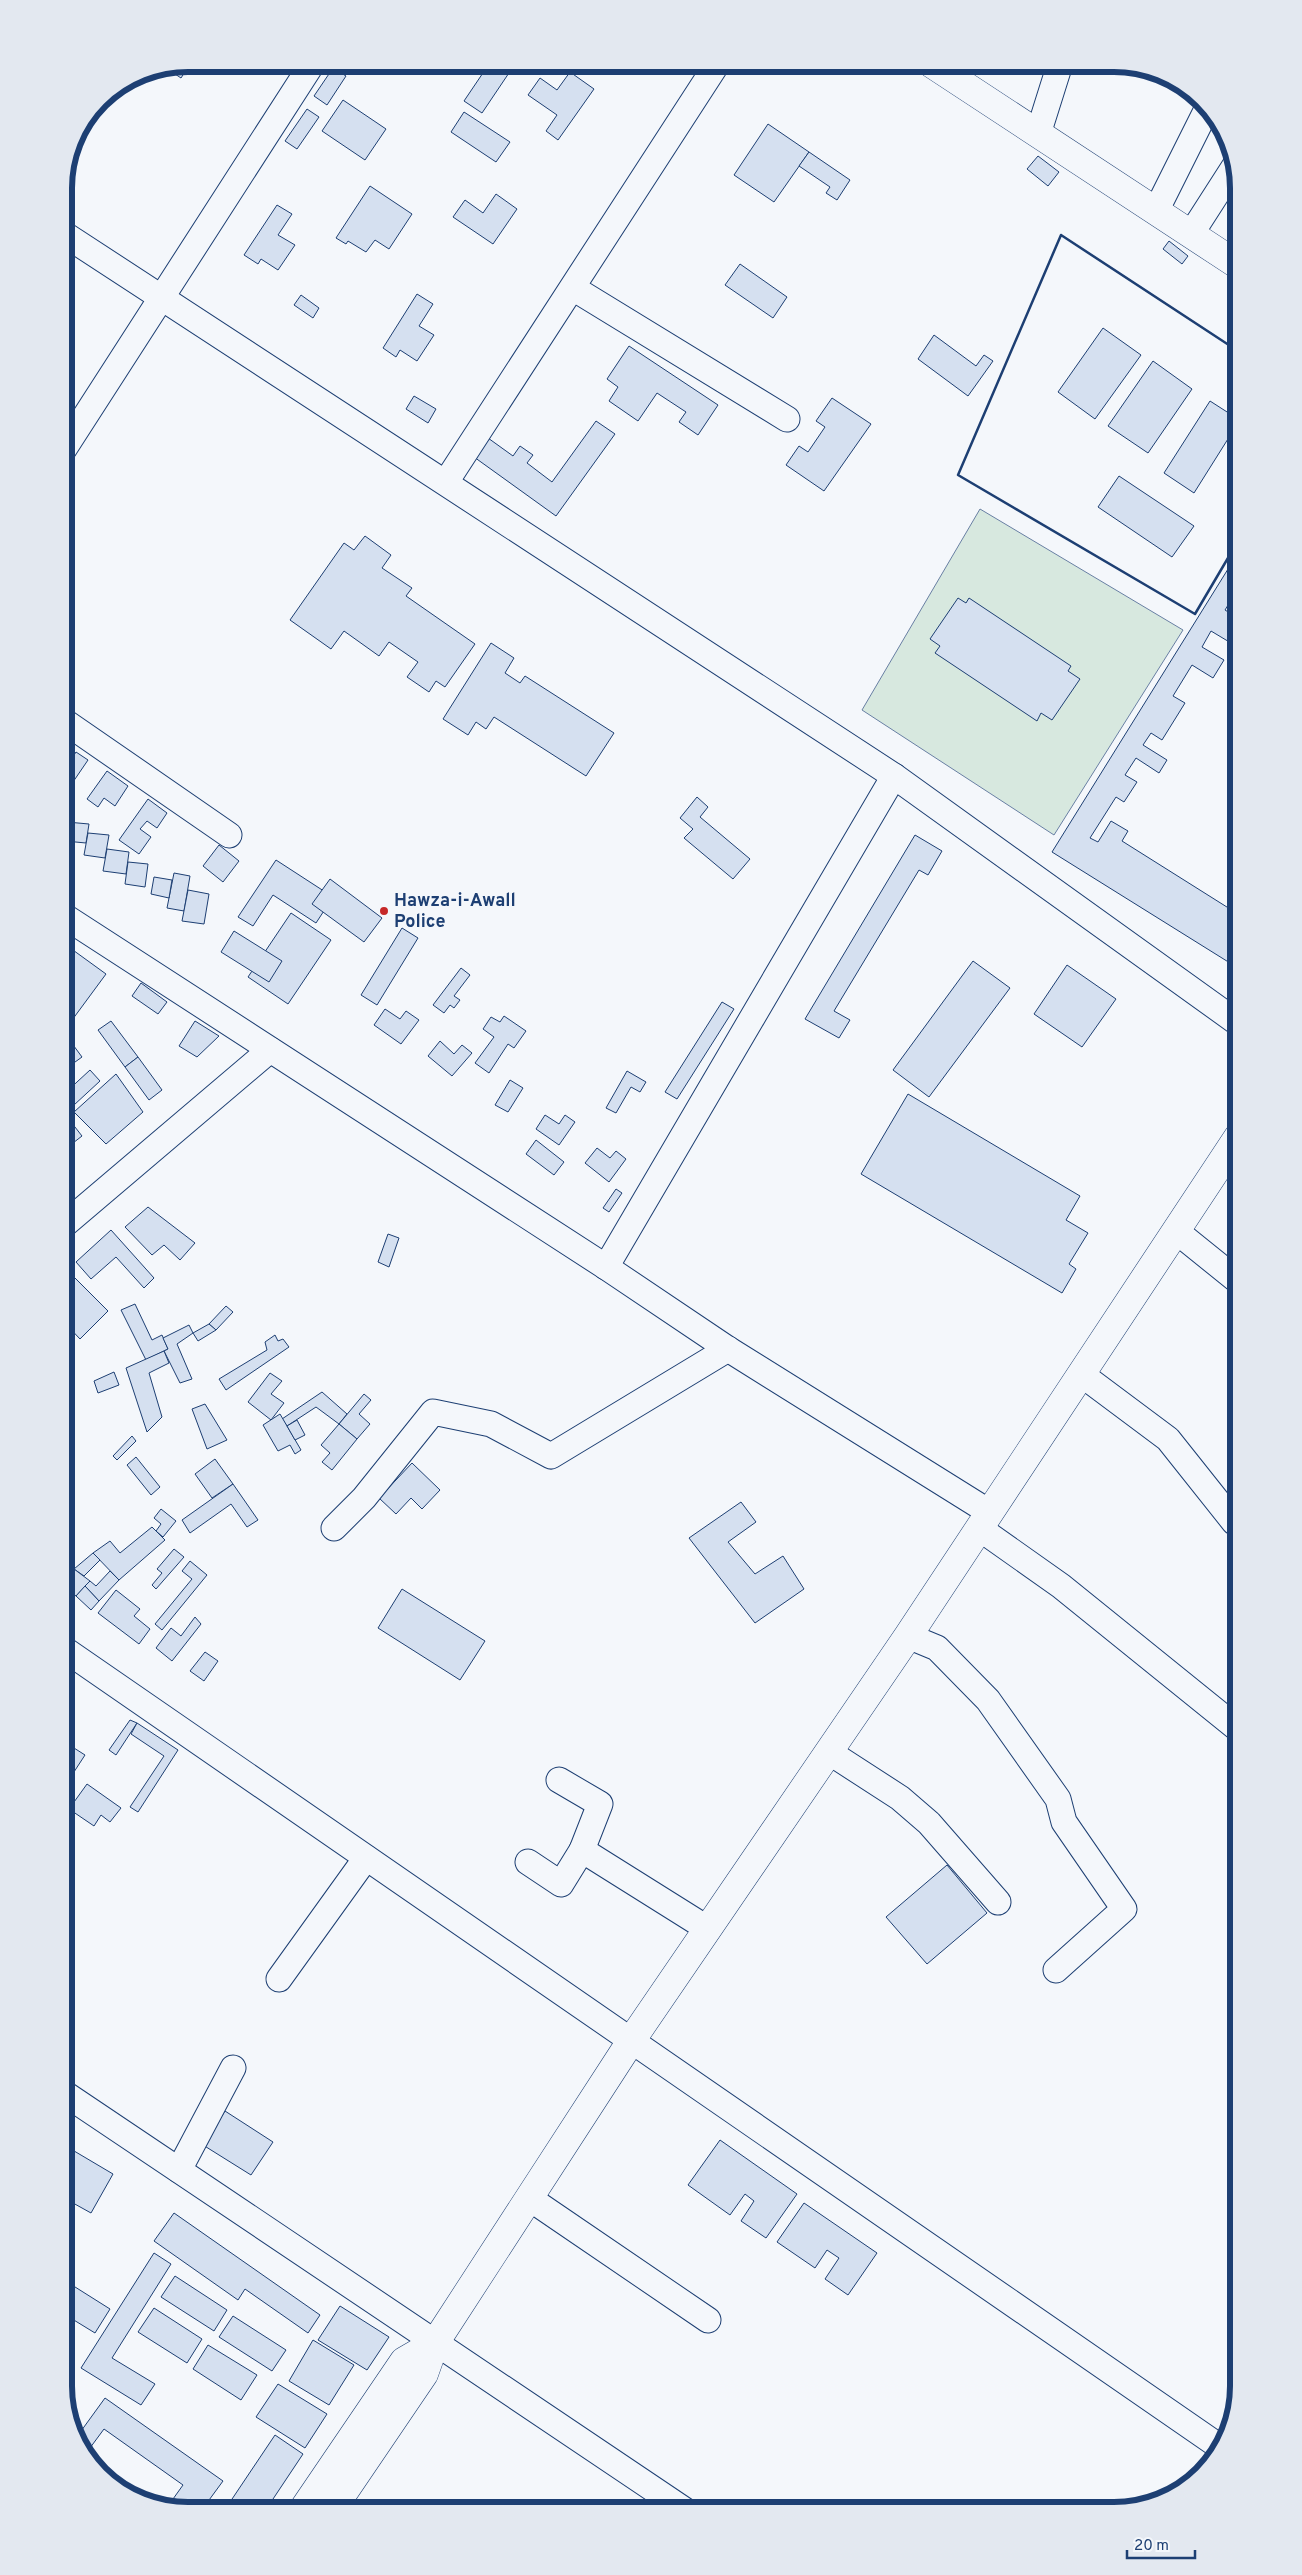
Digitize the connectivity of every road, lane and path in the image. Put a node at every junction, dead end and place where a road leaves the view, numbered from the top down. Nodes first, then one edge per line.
1 (307, 72) edge
2 (711, 73) edge
3 (961, 73) edge
4 (1057, 73) edge
5 (1204, 115) edge
6 (1038, 134) junction
7 (1228, 176) edge
8 (1156, 211) junction
9 (1191, 234) junction
10 (73, 240) edge
11 (1230, 260) edge
12 (573, 288) junction
13 (162, 296) junction
14 (787, 419) dead end
15 (73, 435) edge
16 (446, 482) junction
17 (73, 727) edge
18 (894, 776) junction
19 (229, 835) dead end
20 (73, 922) edge
21 (1230, 1017) edge
22 (270, 1050) junction
23 (1230, 1149) edge
24 (73, 1218) edge
25 (1176, 1231) junction
26 (606, 1267) junction
27 (1230, 1275) edge
28 (728, 1349) junction
29 (1081, 1374) junction
30 (1230, 1517) edge
31 (984, 1520) junction
32 (334, 1528) dead end
33 (908, 1636) junction
34 (72, 1655) edge
35 (1230, 1722) edge
36 (829, 1752) junction
37 (559, 1780) dead end
38 (582, 1850) junction
39 (366, 1858) junction
40 (528, 1862) dead end
41 (998, 1902) dead end
42 (708, 1929) junction
43 (1056, 1970) dead end
44 (280, 1979) dead end
45 (631, 2041) junction
46 (233, 2068) dead end
47 (72, 2098) edge
48 (179, 2170) junction
49 (529, 2198) junction
50 (708, 2320) dead end
51 (435, 2343) junction
52 (1214, 2444) edge
53 (308, 2502) edge
54 (336, 2502) edge
55 (673, 2502) edge

1 - 13 street
2 - 12 street
3 - 6 highway
4 - 6 street
5 - 8 street
6 - 8 highway
7 - 9 street
8 - 9 highway
9 - 11 highway
10 - 13 street
12 - 14 street
12 - 16 street
13 - 15 street
13 - 16 street
16 - 18 street
17 - 19 street
18 - 21 street
18 - 26 street
20 - 22 street
22 - 24 street
22 - 26 street
23 - 25 highway
25 - 27 street
25 - 29 highway
26 - 28 street
28 - 31 street
28 - 32 street
29 - 30 street
29 - 31 highway
31 - 33 highway
31 - 35 street
33 - 36 highway
33 - 43 street
34 - 39 street
36 - 41 street
36 - 42 highway
37 - 38 street
38 - 40 street
38 - 42 street
39 - 44 street
39 - 45 street
42 - 45 highway
45 - 49 highway
45 - 52 street
46 - 48 street
47 - 48 street
48 - 51 street
49 - 50 street
49 - 51 highway
51 - 53 highway
51 - 54 highway
51 - 55 street

